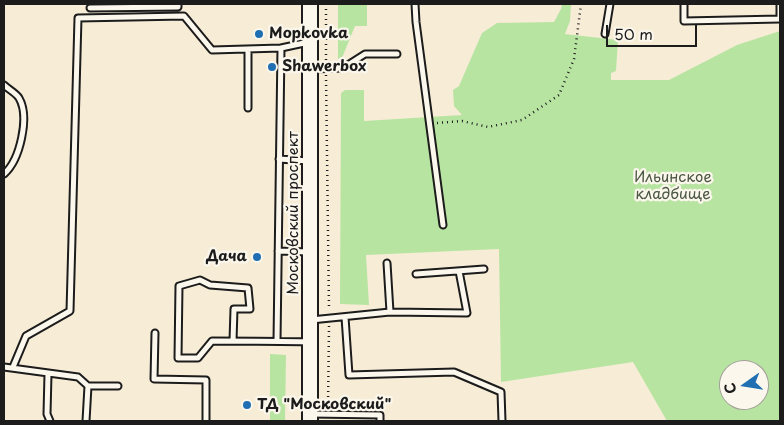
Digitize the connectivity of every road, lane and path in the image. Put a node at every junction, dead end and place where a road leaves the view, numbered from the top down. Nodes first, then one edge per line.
1 (310, 4) edge
2 (326, 4) edge
3 (415, 4) edge
4 (581, 4) edge
5 (610, 4) edge
6 (684, 4) edge
7 (780, 4) edge
8 (178, 5) edge
9 (90, 8) dead end
10 (184, 16) junction
11 (606, 34) dead end
12 (310, 42) junction
13 (281, 48) junction
14 (248, 49) junction
15 (397, 54) dead end
16 (310, 69) junction
17 (326, 69) junction
18 (4, 85) edge
19 (248, 108) dead end
20 (430, 124) junction
21 (279, 159) junction
22 (310, 161) junction
23 (4, 174) edge
24 (443, 225) dead end
25 (278, 251) junction
26 (310, 252) junction
27 (387, 263) dead end
28 (484, 269) dead end
29 (459, 271) junction
30 (416, 274) dead end
31 (390, 312) junction
32 (345, 317) junction
33 (329, 318) junction
34 (310, 320) junction
35 (155, 332) dead end
36 (233, 341) junction
37 (277, 341) junction
38 (310, 342) junction
39 (4, 367) edge
40 (13, 367) junction
41 (48, 374) junction
42 (88, 386) junction
43 (118, 386) dead end
44 (328, 414) junction
45 (310, 417) edge
46 (50, 421) edge
47 (86, 421) edge
48 (206, 421) edge
49 (380, 421) edge
50 (502, 421) edge

1 - 12 main road, Московский проспект
2 - 17 path
3 - 20 lane
4 - 20 path
5 - 11 lane
6 - 7 lane
8 - 9 lane
8 - 10 lane
10 - 14 lane
10 - 40 lane
12 - 13 lane
12 - 16 main road, Московский проспект
13 - 14 lane
13 - 21 lane
14 - 19 lane
15 - 17 lane
16 - 17 lane
16 - 22 main road, Московский проспект
17 - 33 path
18 - 23 lane
20 - 24 lane
21 - 22 lane
21 - 25 lane
22 - 26 main road, Московский проспект
25 - 26 lane
25 - 37 lane
26 - 34 main road, Московский проспект
27 - 31 lane
28 - 29 lane
29 - 30 lane
29 - 31 lane
31 - 32 lane
32 - 33 lane
32 - 50 lane
33 - 34 lane
33 - 44 path
34 - 38 main road, Московский проспект
35 - 48 lane
36 - 36 lane
36 - 37 lane
37 - 38 lane
38 - 45 main road, Московский проспект
39 - 40 lane
40 - 41 lane
41 - 42 lane
41 - 46 lane
42 - 43 lane
42 - 47 lane
44 - 45 lane
44 - 49 lane

